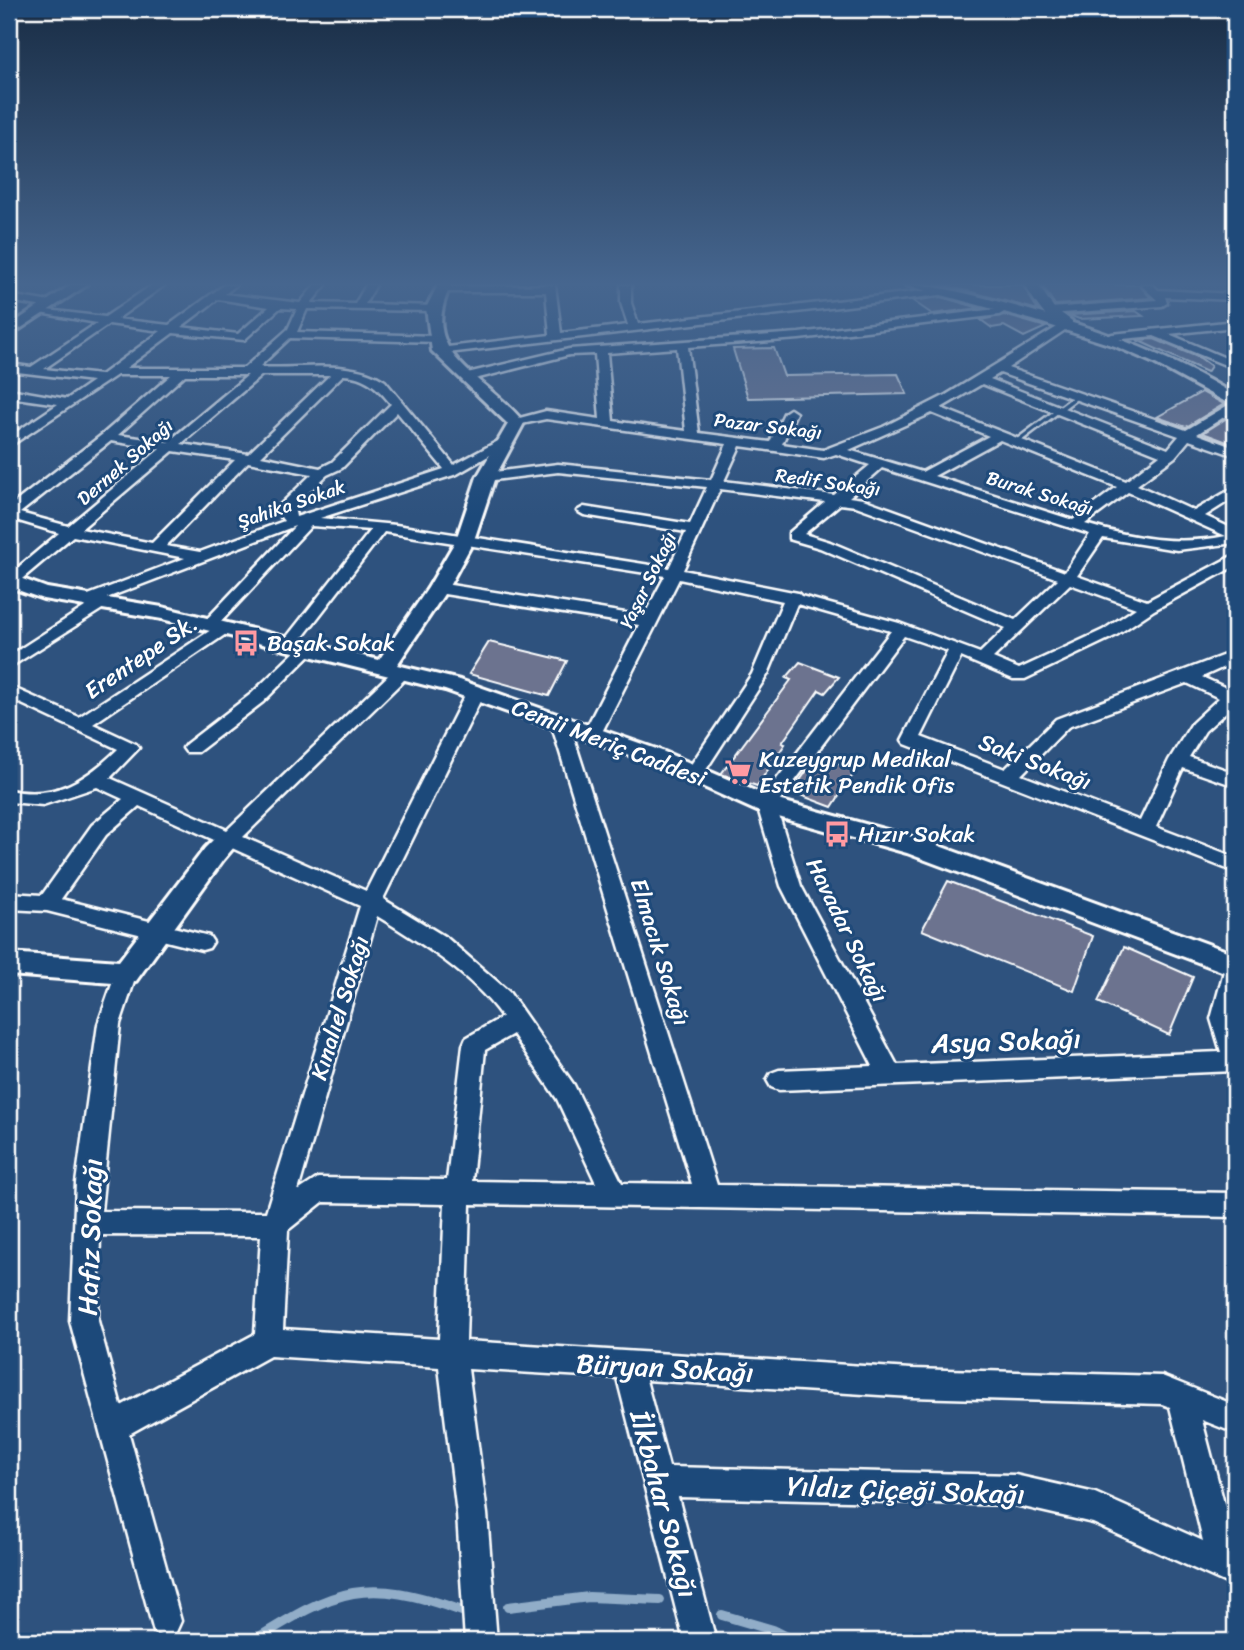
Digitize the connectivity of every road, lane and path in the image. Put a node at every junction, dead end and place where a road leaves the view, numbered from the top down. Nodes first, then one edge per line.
1 (46, 362) edge
2 (127, 362) edge
3 (263, 362) edge
4 (453, 362) edge
5 (528, 362) edge
6 (602, 362) edge
7 (684, 362) edge
8 (1010, 362) edge
9 (1166, 362) edge
10 (9, 368) edge
11 (1000, 369) junction
12 (183, 370) junction
13 (255, 370) junction
14 (33, 371) junction
15 (340, 372) junction
16 (109, 375) junction
17 (467, 377) junction
18 (981, 380) junction
19 (9, 393) edge
20 (1077, 396) junction
21 (66, 402) junction
22 (1235, 403) edge
23 (398, 404) junction
24 (929, 407) junction
25 (1057, 410) junction
26 (790, 412) dead end
27 (516, 423) junction
28 (607, 423) junction
29 (1187, 435) junction
30 (693, 436) junction
31 (998, 436) junction
32 (108, 437) junction
33 (735, 442) junction
34 (9, 443) edge
35 (505, 443) junction
36 (1016, 443) junction
37 (173, 447) junction
38 (774, 447) junction
39 (837, 450) junction
40 (1235, 452) edge
41 (1170, 454) junction
42 (248, 458) junction
43 (880, 464) junction
44 (452, 471) junction
45 (322, 472) junction
46 (486, 477) junction
47 (923, 477) junction
48 (714, 486) junction
49 (1128, 486) junction
50 (1235, 491) edge
51 (835, 501) junction
52 (584, 511) dead end
53 (9, 514) edge
54 (1194, 517) junction
55 (300, 522) junction
56 (1076, 524) junction
57 (379, 529) junction
58 (694, 529) junction
59 (73, 532) junction
60 (1099, 532) junction
61 (1235, 537) edge
62 (465, 540) junction
63 (156, 547) junction
64 (202, 557) junction
65 (1235, 561) edge
66 (674, 573) junction
67 (1069, 577) junction
68 (10, 581) edge
69 (438, 588) junction
70 (793, 596) junction
71 (95, 601) junction
72 (1148, 607) junction
73 (649, 622) junction
74 (218, 625) junction
75 (1017, 627) junction
76 (900, 631) junction
77 (299, 646) junction
78 (956, 651) junction
79 (1235, 656) edge
80 (983, 659) junction
81 (9, 663) edge
82 (393, 670) junction
83 (1188, 677) junction
84 (9, 691) edge
85 (475, 693) junction
86 (1233, 698) edge
87 (560, 723) junction
88 (80, 724) junction
89 (592, 734) junction
90 (192, 748) dead end
91 (1178, 760) junction
92 (693, 775) junction
93 (1007, 778) junction
94 (97, 780) junction
95 (1235, 780) edge
96 (11, 799) edge
97 (136, 799) junction
98 (766, 805) junction
99 (1145, 830) junction
100 (228, 840) junction
101 (1235, 865) edge
102 (9, 901) edge
103 (371, 902) junction
104 (47, 903) junction
105 (158, 930) junction
106 (202, 942) dead end
107 (9, 964) edge
108 (1235, 965) edge
109 (1235, 971) edge
110 (126, 973) junction
111 (517, 1020) junction
112 (1235, 1061) edge
113 (890, 1075) junction
114 (779, 1080) dead end
115 (458, 1193) junction
116 (616, 1197) junction
117 (709, 1198) junction
118 (1235, 1205) edge
119 (87, 1223) junction
120 (275, 1224) junction
121 (268, 1342) junction
122 (453, 1356) junction
123 (628, 1366) junction
124 (1182, 1398) junction
125 (1235, 1419) edge
126 (112, 1427) junction
127 (658, 1482) junction
128 (1230, 1568) edge
129 (164, 1620) dead end
130 (481, 1641) edge
131 (700, 1641) edge

1 - 14 street
2 - 16 street
3 - 13 street, Dernek Sokağı
4 - 17 street
5 - 17 street
6 - 28 street
7 - 30 street
8 - 11 street, Pazar Sokağı
9 - 22 main road
10 - 14 street
11 - 18 street, Pazar Sokağı
11 - 20 street
12 - 13 street
12 - 16 street
12 - 32 street
13 - 15 street
13 - 37 street, Dernek Sokağı
14 - 16 street
15 - 23 street
15 - 42 street
16 - 21 street
17 - 27 street
18 - 24 street, Pazar Sokağı
18 - 25 street
19 - 21 street
20 - 25 lane
20 - 29 street
21 - 34 street
22 - 29 street
23 - 44 street
23 - 45 street
24 - 31 street
24 - 39 street, Pazar Sokağı
25 - 36 lane
25 - 41 street
26 - 38 street
27 - 28 street, Pazar Sokağı
27 - 35 street
28 - 30 street, Pazar Sokağı
29 - 40 street
29 - 41 street
30 - 33 street, Pazar Sokağı
31 - 36 street
31 - 47 street
32 - 37 street
32 - 53 street
33 - 38 street, Pazar Sokağı
33 - 48 street, Yaşar Sokağı
35 - 44 street, Şahika Sokak
35 - 46 street
36 - 49 street
37 - 42 street
37 - 59 street, Dernek Sokağı
38 - 39 street, Pazar Sokağı
39 - 43 street, Burak Sokağı
41 - 49 street
42 - 45 street
42 - 63 street
43 - 47 street, Burak Sokağı
43 - 51 street
44 - 55 street, Şahika Sokak
45 - 55 street
46 - 48 street, Redif Sokağı
46 - 62 street
47 - 56 street, Burak Sokağı
48 - 51 street, Redif Sokağı
48 - 58 street, Yaşar Sokağı
49 - 54 street
49 - 56 street
50 - 54 street
51 - 67 street, Redif Sokağı
51 - 75 street
52 - 58 street
53 - 59 street
54 - 61 street
55 - 57 street
55 - 64 street, Şahika Sokak
55 - 74 street, Erentepe Sk.
56 - 60 street, Burak Sokağı
57 - 62 street
57 - 77 street
58 - 66 street, Yaşar Sokağı
59 - 63 street
59 - 68 street, Dernek Sokağı
60 - 61 street, Burak Sokağı
60 - 67 street
62 - 66 street
62 - 69 street
63 - 64 street
64 - 71 street, Şahika Sokak
65 - 72 street
66 - 70 street
66 - 73 street, Yaşar Sokağı
67 - 72 street, Redif Sokağı
67 - 75 street
68 - 71 street, Cemii Meriç Caddesi
69 - 73 street
69 - 82 street
70 - 76 street
70 - 92 street
71 - 74 street, Cemii Meriç Caddesi
71 - 81 street
72 - 80 street
73 - 89 street, Yaşar Sokağı
74 - 77 street, Cemii Meriç Caddesi
74 - 88 street, Erentepe Sk.
75 - 80 street
76 - 78 street
76 - 98 street
77 - 82 street, Cemii Meriç Caddesi
77 - 90 street
78 - 80 street
78 - 93 street, Saki Sokağı
79 - 83 street
82 - 85 street, Cemii Meriç Caddesi
82 - 100 street
83 - 86 street
83 - 93 street
84 - 88 street
85 - 87 street, Cemii Meriç Caddesi
85 - 103 street, Kınalıel Sokağı
86 - 91 street
87 - 89 street, Cemii Meriç Caddesi
87 - 117 street, Elmacık Sokağı
88 - 94 street
89 - 92 street, Cemii Meriç Caddesi
91 - 95 street
91 - 99 street
92 - 98 street, Cemii Meriç Caddesi
93 - 99 street, Saki Sokağı
94 - 96 street
94 - 97 street
97 - 100 street
97 - 104 street
98 - 108 street, Cemii Meriç Caddesi
98 - 113 street, Havadar Sokağı
99 - 101 street, Saki Sokağı
100 - 103 street
100 - 105 street
102 - 104 street
103 - 111 street
103 - 120 street, Kınalıel Sokağı
104 - 105 street
105 - 106 street
105 - 110 street
107 - 110 street
109 - 112 street
110 - 119 street, Hafız Sokağı
111 - 115 street
111 - 116 street
112 - 113 street, Asya Sokağı
113 - 114 street, Asya Sokağı
115 - 116 street
115 - 120 street
115 - 122 street
116 - 117 street
117 - 118 street
119 - 120 street
119 - 126 street, Hafız Sokağı
120 - 121 street, Kınalıel Sokağı
121 - 122 street, Büryan Sokağı
121 - 126 street
122 - 123 street, Büryan Sokağı
122 - 130 street
123 - 124 street, Büryan Sokağı
123 - 127 street, İlkbahar Sokağı
124 - 125 street, Büryan Sokağı
124 - 128 street, Yıldız Çiçeği Sokağı
126 - 129 street, Hafız Sokağı
127 - 128 street, Yıldız Çiçeği Sokağı
127 - 131 street, İlkbahar Sokağı

